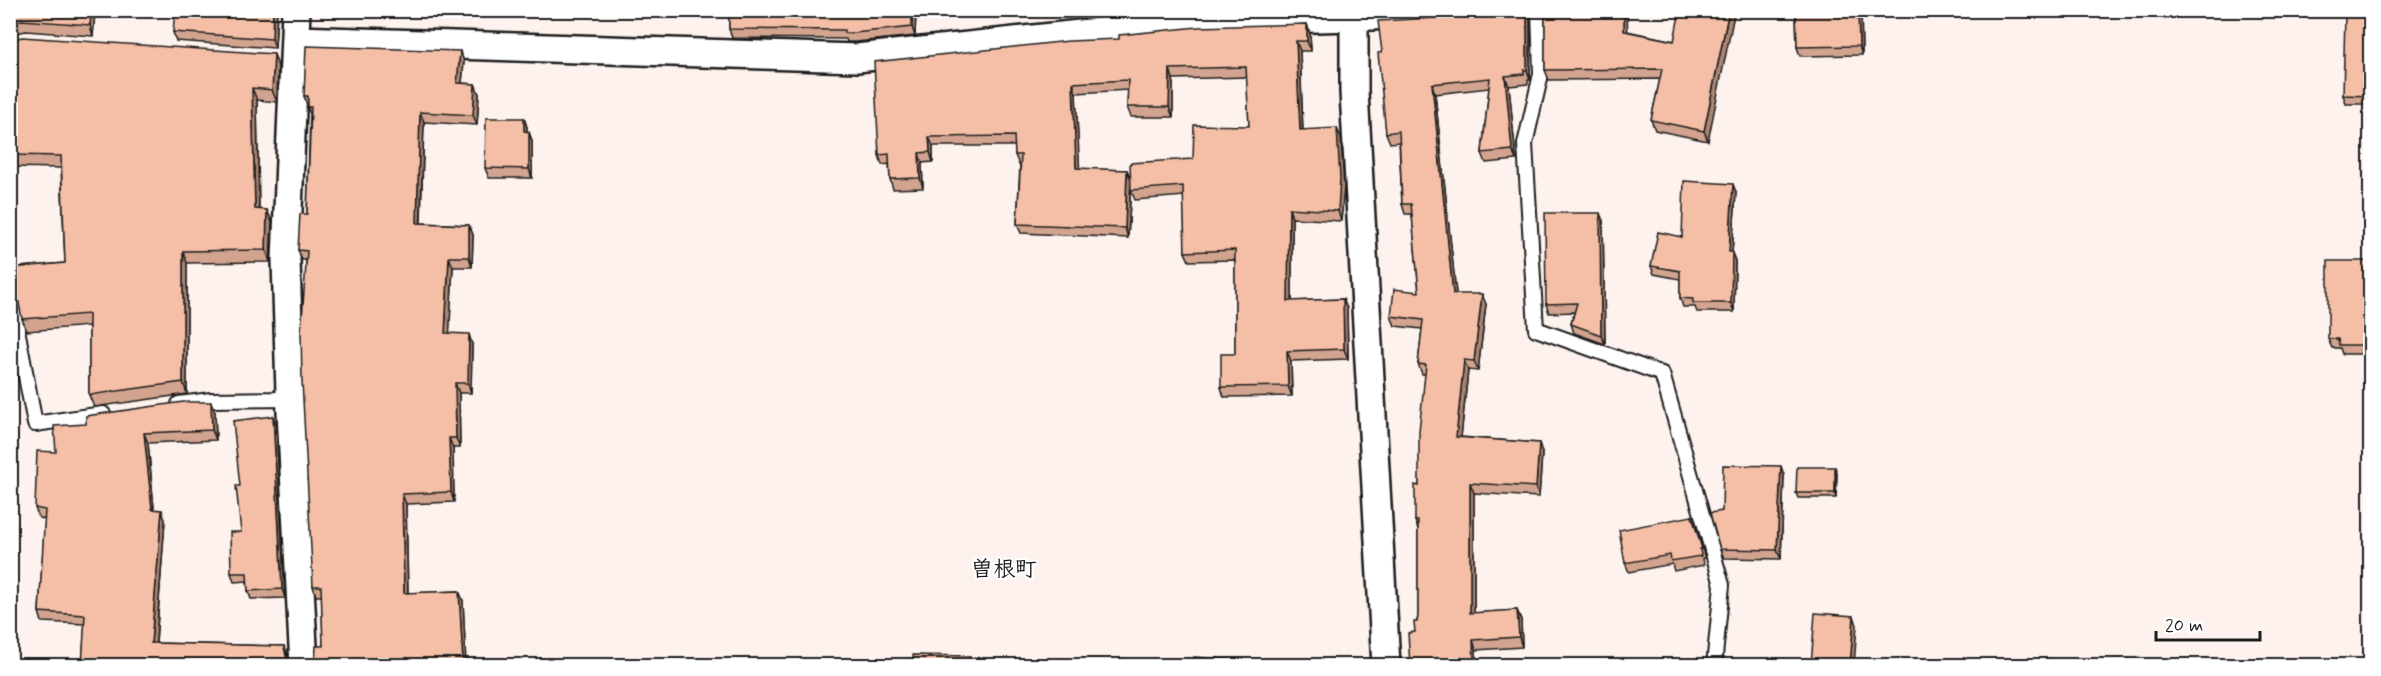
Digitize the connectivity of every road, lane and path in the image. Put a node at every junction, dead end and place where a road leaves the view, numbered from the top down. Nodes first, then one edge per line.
1 (296, 10) edge
2 (1475, 10) edge
3 (1539, 10) edge
4 (1354, 14) edge
5 (291, 52) junction
6 (10, 292) edge
7 (291, 399) junction
8 (166, 406) edge
9 (120, 412) edge
10 (304, 666) edge
11 (1386, 666) edge
12 (1714, 666) edge

1 - 5 street
2 - 4 street
3 - 12 lane
4 - 5 street
4 - 11 street
5 - 7 street
6 - 9 lane
7 - 8 lane
7 - 10 street

